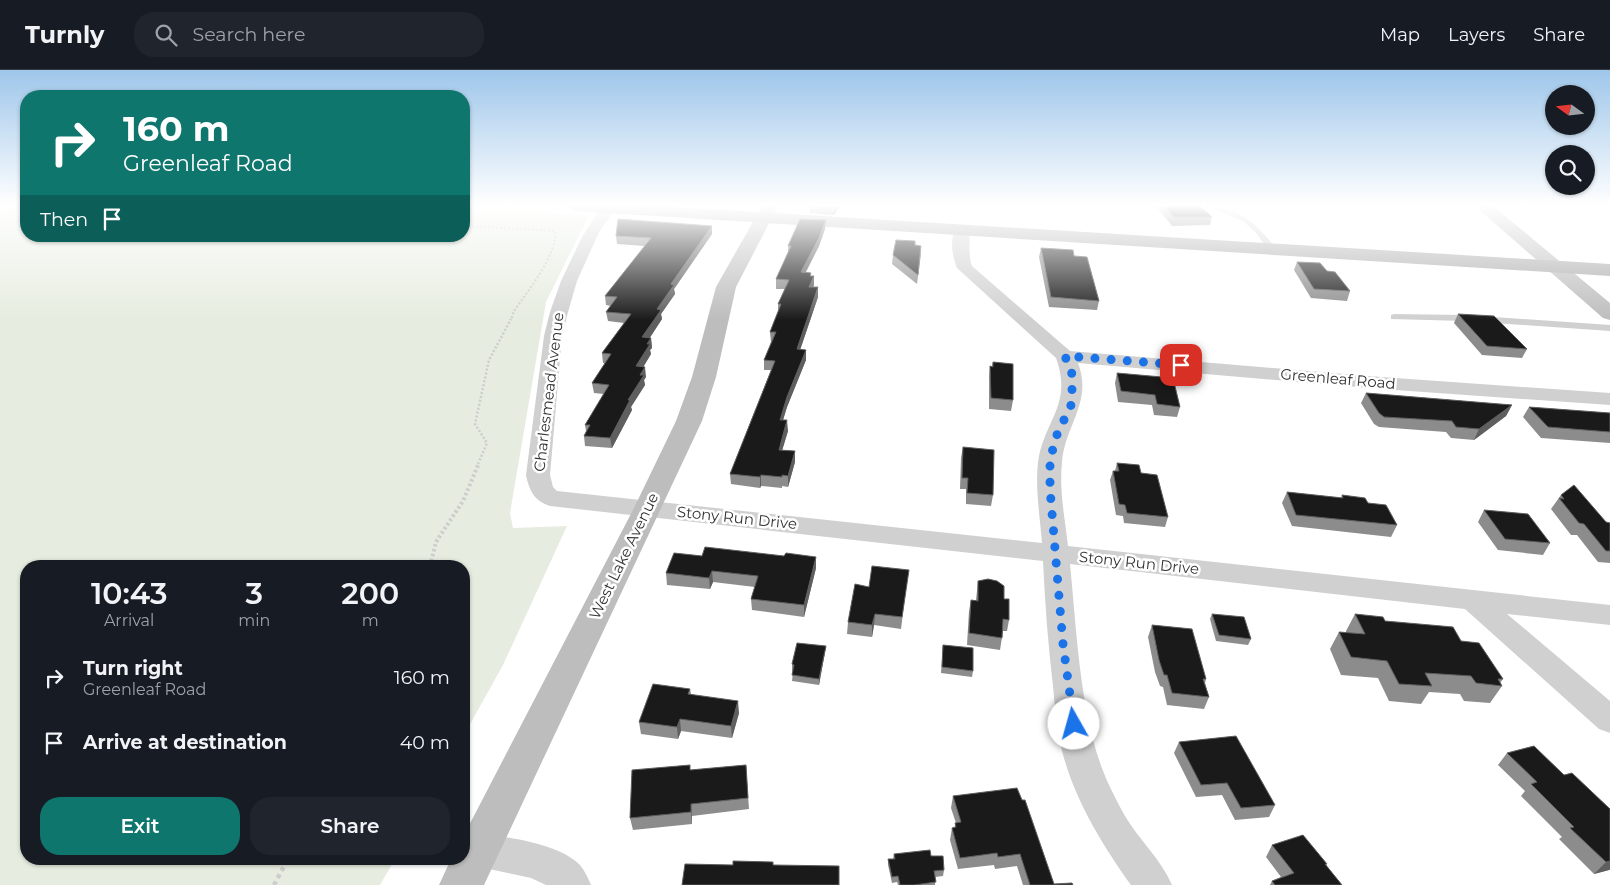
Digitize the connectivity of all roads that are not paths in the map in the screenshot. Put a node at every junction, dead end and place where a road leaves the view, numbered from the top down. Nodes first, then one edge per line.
1 (586, 244) edge
2 (749, 244) edge
3 (961, 244) edge
4 (1191, 244) edge
5 (1269, 244) edge
6 (1528, 244) edge
7 (1272, 249) junction
8 (1555, 267) junction
9 (1610, 270) edge
10 (1610, 314) edge
11 (1394, 317) dead end
12 (1610, 328) edge
13 (1065, 356) junction
14 (1610, 399) edge
15 (550, 498) joint
16 (648, 508) junction
17 (1056, 554) junction
18 (1472, 600) junction
19 (1610, 614) edge
20 (1610, 720) edge
21 (480, 850) junction
22 (461, 885) edge
23 (572, 885) edge
24 (1153, 885) edge

1 - 15 street, Charlesmead Avenue
2 - 16 street, West Lake Avenue
3 - 13 street
4 - 7 main road
5 - 7 lane
6 - 8 street
7 - 8 main road
8 - 9 main road
8 - 10 street
11 - 12 lane
13 - 14 street, Greenleaf Road
13 - 17 street
15 - 16 street, Stony Run Drive
16 - 17 street, Stony Run Drive
16 - 21 street, West Lake Avenue
17 - 18 street, Stony Run Drive
17 - 24 street
18 - 19 street, Stony Run Drive
18 - 20 street
21 - 22 street, West Lake Avenue
21 - 23 street

